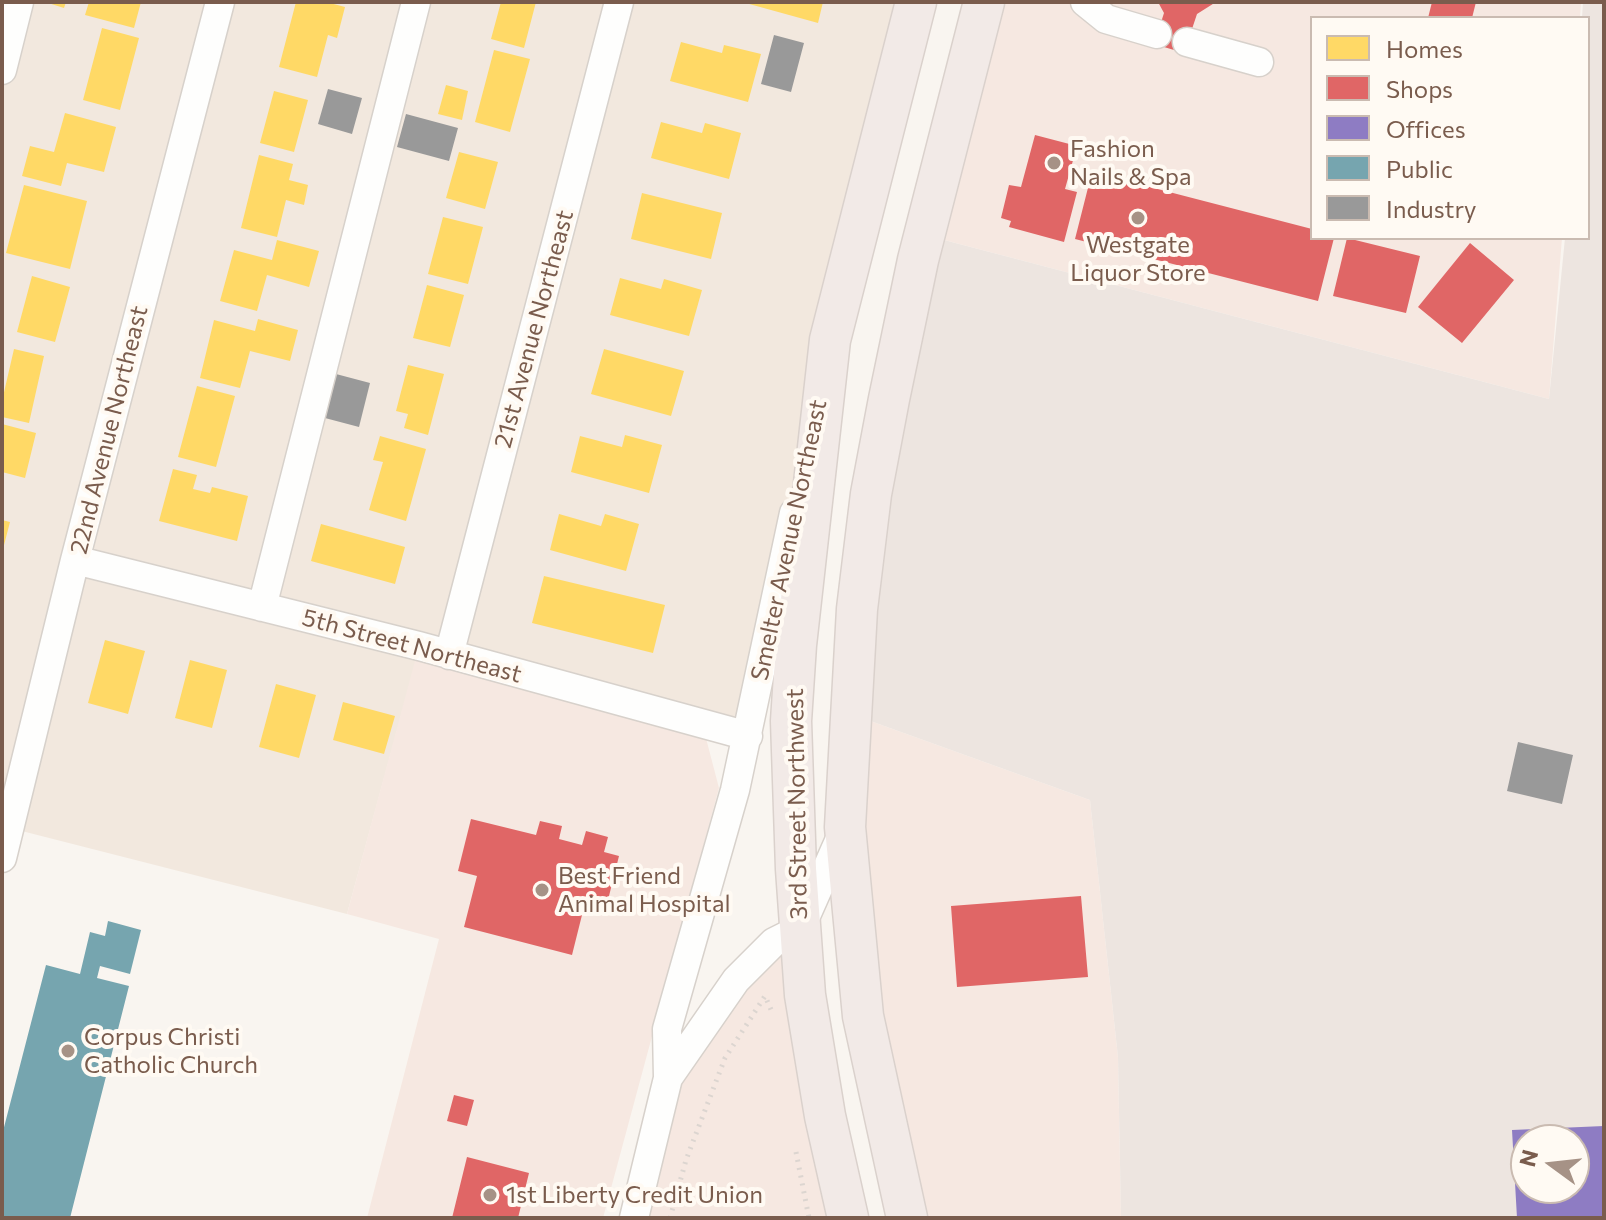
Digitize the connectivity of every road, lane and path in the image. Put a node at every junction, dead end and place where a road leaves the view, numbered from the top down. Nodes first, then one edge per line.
1 (19, 2) edge
2 (220, 2) edge
3 (416, 2) edge
4 (619, 2) edge
5 (916, 2) edge
6 (984, 2) edge
7 (1085, 2) edge
8 (1157, 34) dead end
9 (1187, 42) dead end
10 (1259, 62) dead end
11 (2, 70) edge
12 (830, 340) junction
13 (75, 560) junction
14 (262, 607) junction
15 (449, 655) junction
16 (748, 736) junction
17 (845, 827) junction
18 (2, 858) edge
19 (800, 929) junction
20 (773, 1014) dead end
21 (668, 1078) junction
22 (794, 1141) dead end
23 (634, 1218) edge
24 (670, 1218) edge
25 (809, 1218) edge
26 (848, 1218) edge
27 (907, 1218) edge

1 - 11 street
2 - 13 street, 22nd Avenue Northeast
3 - 14 street
4 - 15 street, 21st Avenue Northeast
5 - 12 highway, Smelter Avenue Northeast
6 - 17 highway, 3rd Street Northwest
7 - 8 street
9 - 10 street
12 - 16 street, Smelter Avenue Northeast
12 - 19 highway, 3rd Street Northwest
13 - 14 street, 5th Street Northeast
13 - 18 street, 22nd Avenue Northeast
14 - 15 street, 5th Street Northeast
15 - 16 street, 5th Street Northeast
16 - 21 street, Smelter Avenue Northeast
17 - 19 street
17 - 27 highway, 3rd Street Northwest
19 - 21 street, Smelter Avenue Northeast
19 - 26 highway, 3rd Street Northwest
20 - 24 path
21 - 23 street, Smelter Avenue Northeast
22 - 25 path

